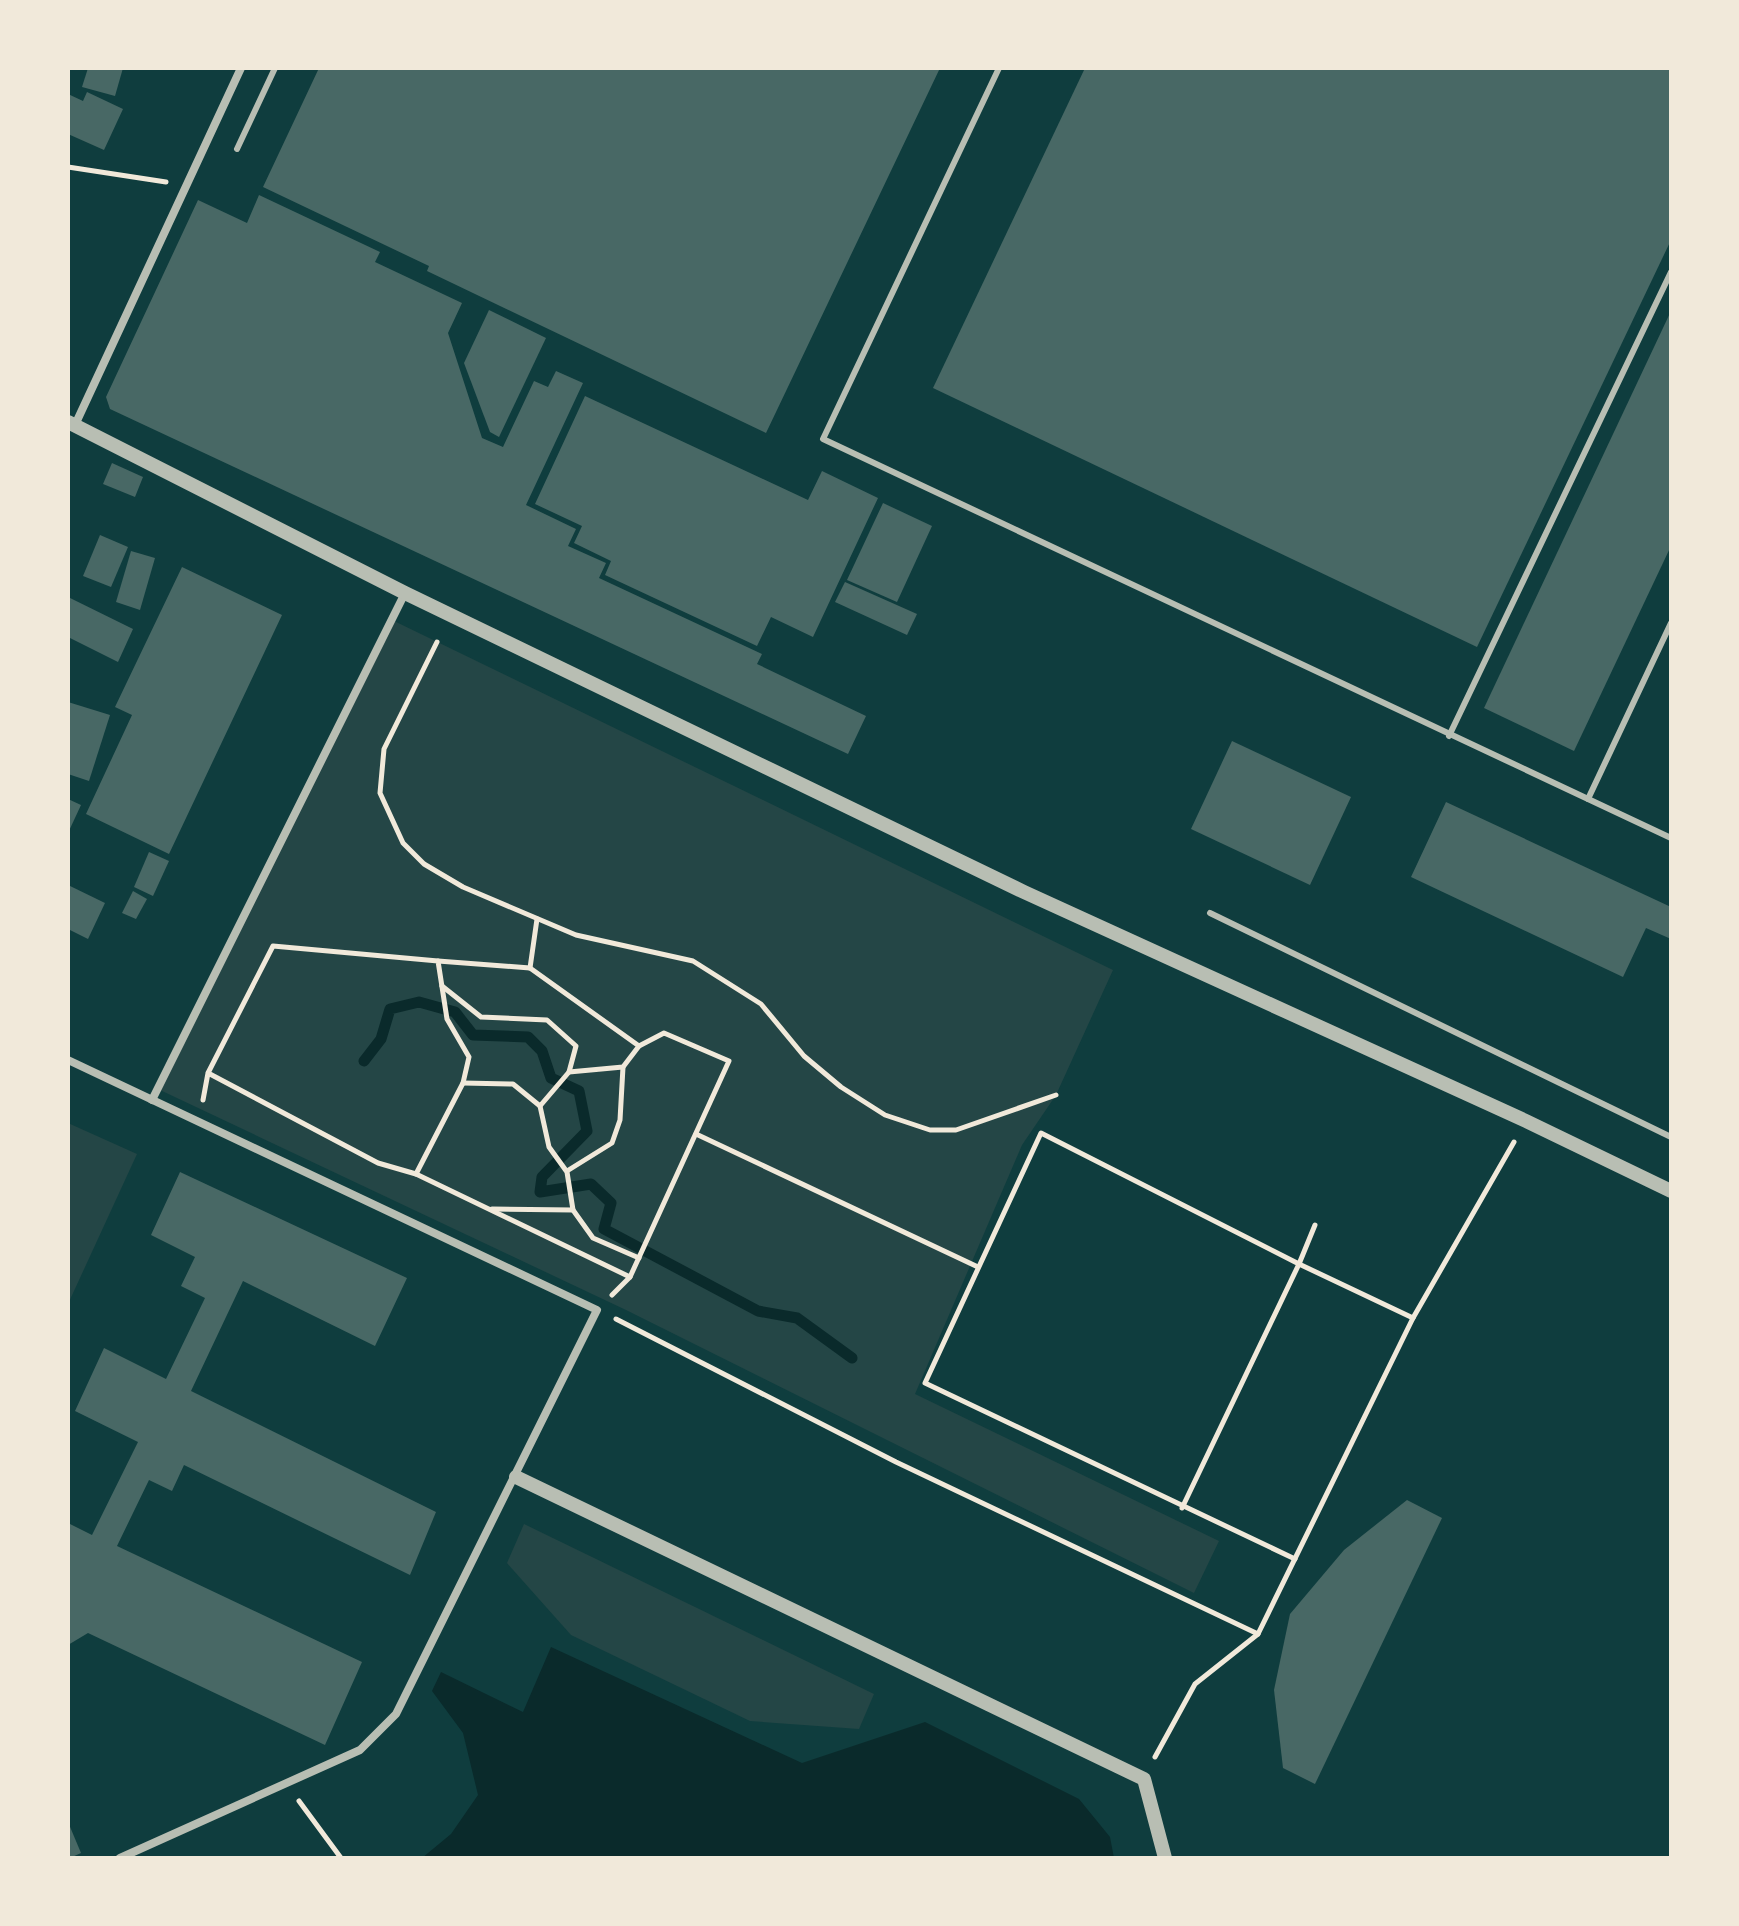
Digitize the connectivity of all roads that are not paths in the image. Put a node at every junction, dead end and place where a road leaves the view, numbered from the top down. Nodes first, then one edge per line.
1 (241, 68) edge
2 (275, 68) edge
3 (999, 68) edge
4 (237, 149) dead end
5 (1671, 272) edge
6 (71, 423) edge
7 (405, 593) junction
8 (1671, 623) edge
9 (1449, 736) junction
10 (1588, 799) junction
11 (1671, 838) edge
12 (1210, 913) dead end
13 (68, 1060) edge
14 (152, 1100) junction
15 (1671, 1137) edge
16 (1671, 1191) edge
17 (516, 1477) junction
18 (120, 1858) edge
19 (1165, 1858) edge

1 - 6 street
2 - 4 lane
3 - 9 lane
5 - 9 lane
6 - 7 street
7 - 14 street
7 - 16 street
8 - 10 lane
9 - 10 lane
10 - 11 lane
12 - 15 lane
13 - 14 street
14 - 17 street
17 - 18 street
17 - 19 street

